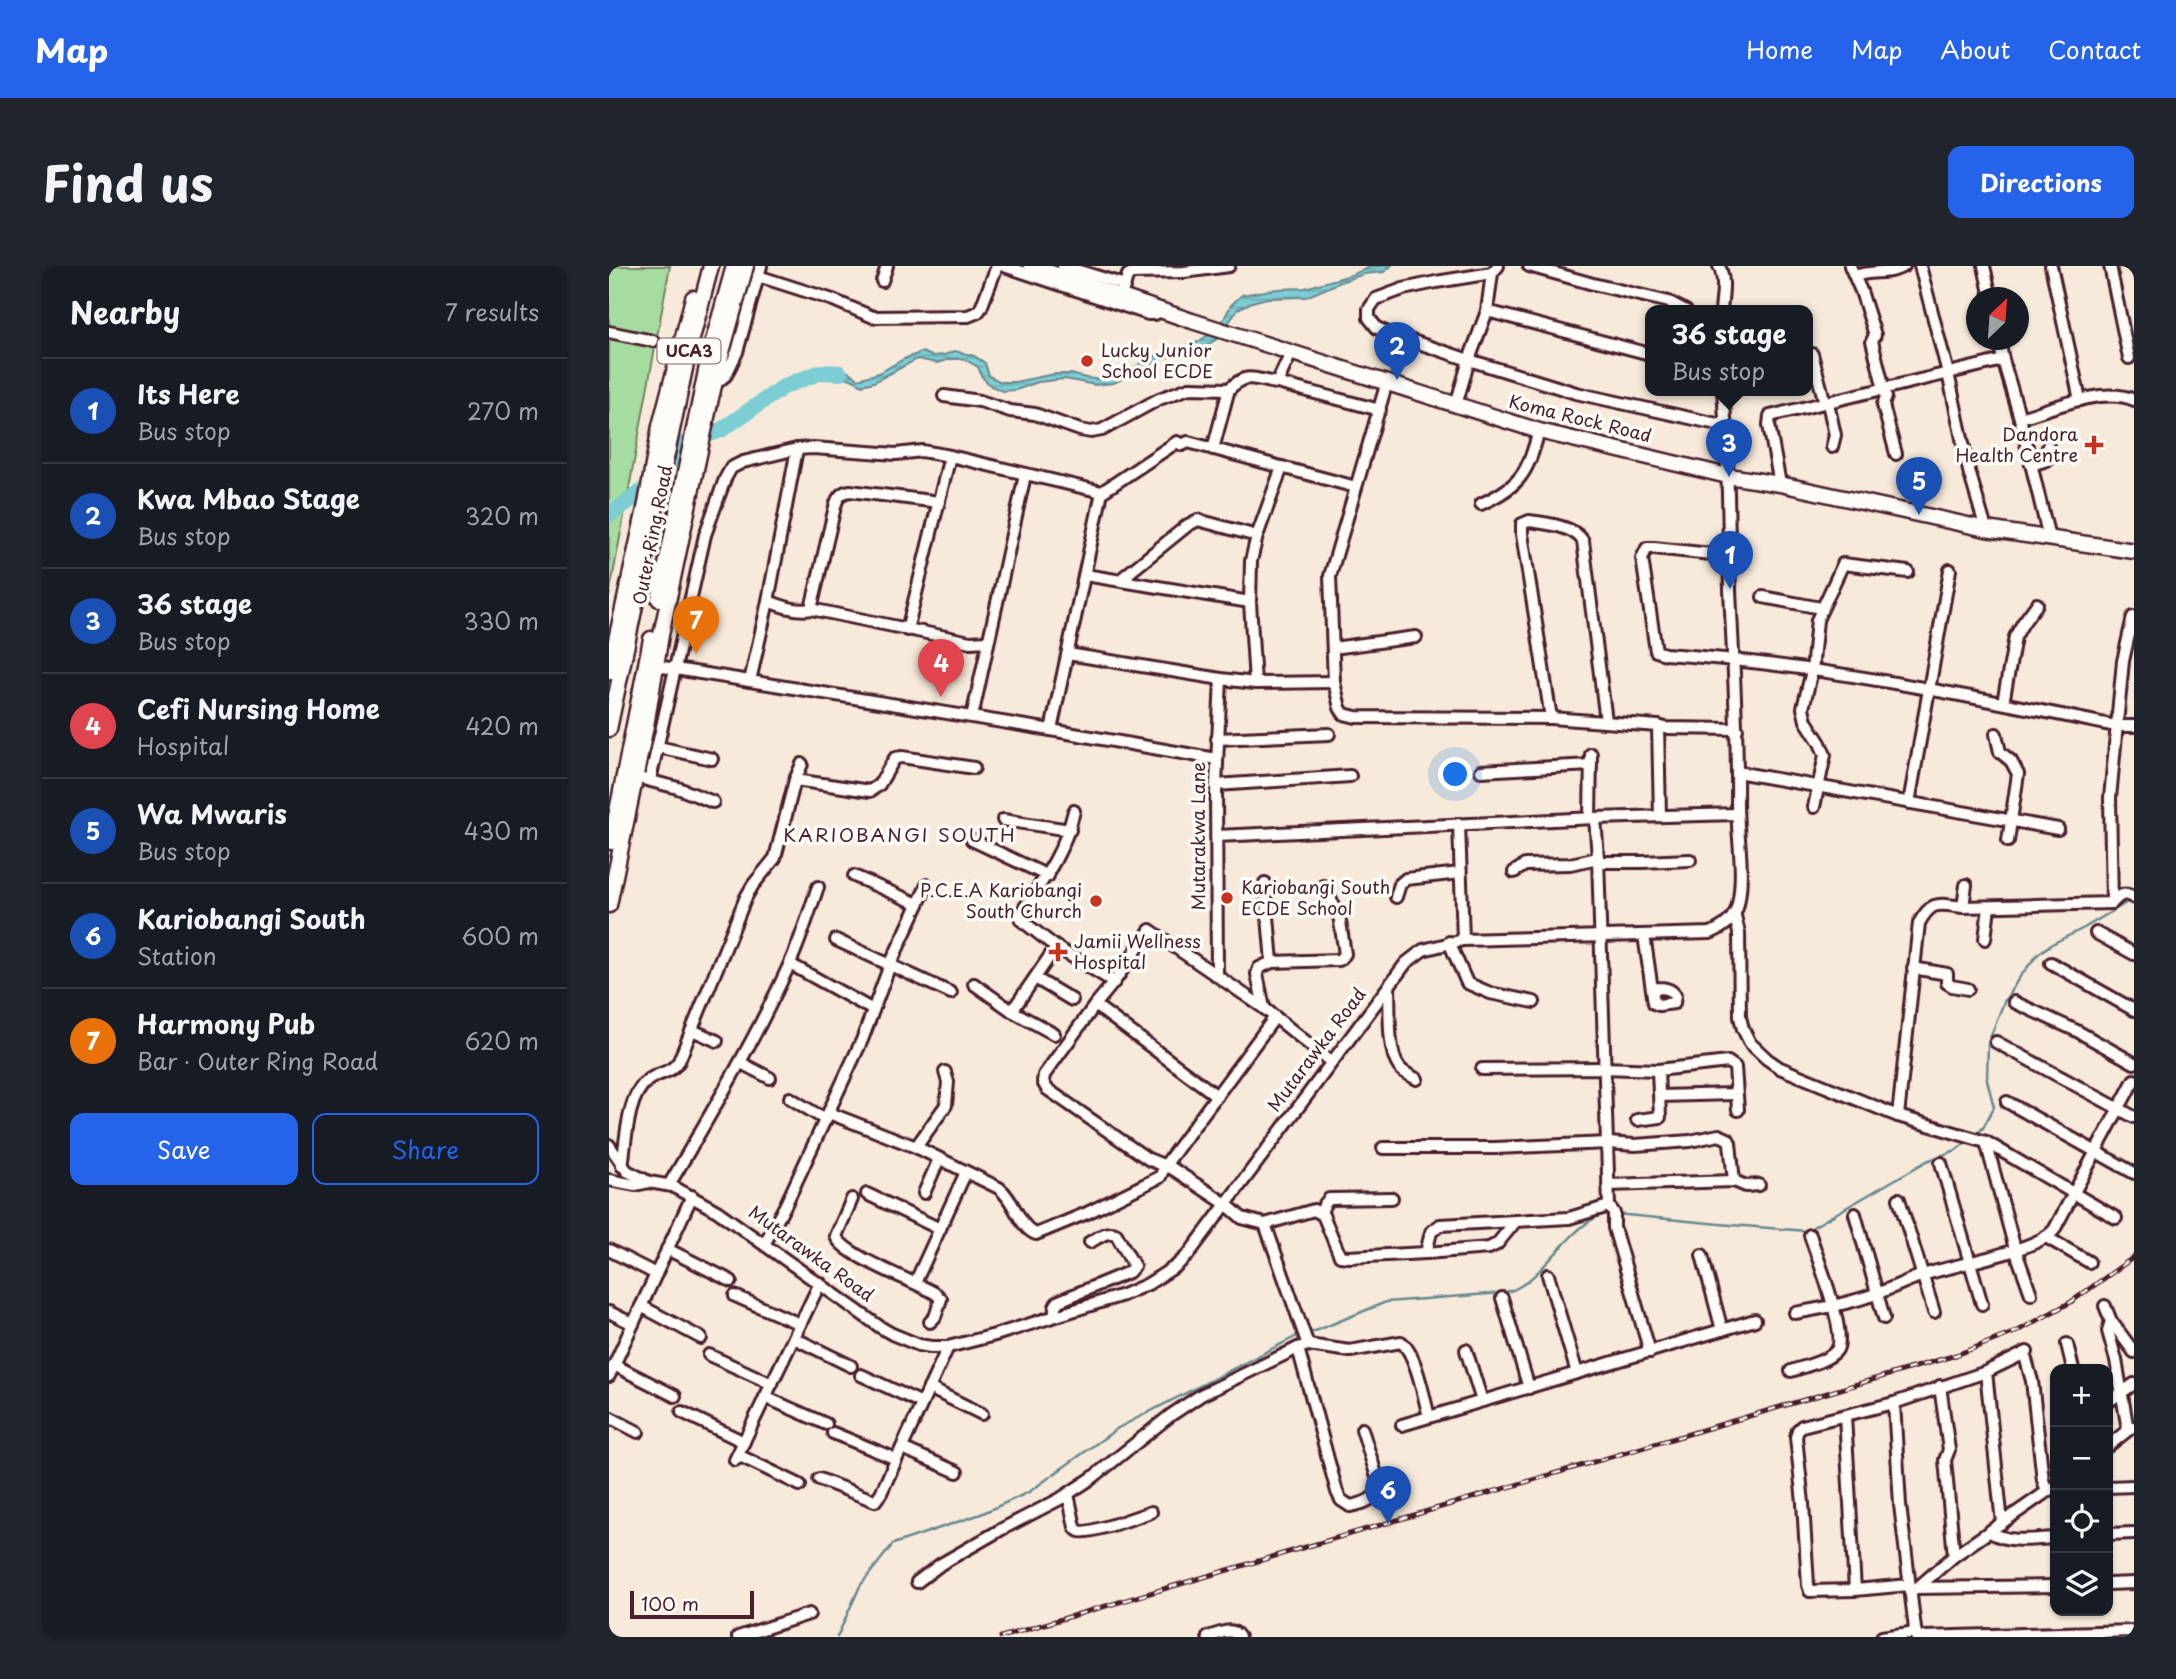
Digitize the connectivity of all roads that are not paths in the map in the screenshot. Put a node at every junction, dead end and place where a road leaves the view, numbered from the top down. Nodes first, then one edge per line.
1 (702, 266) edge
2 (711, 266) edge
3 (734, 266) edge
4 (746, 266) edge
5 (887, 266) edge
6 (997, 266) edge
7 (1004, 266) edge
8 (1031, 266) edge
9 (1063, 266) edge
10 (1229, 266) edge
11 (1529, 266) edge
12 (1719, 266) edge
13 (1904, 266) edge
14 (1920, 266) edge
15 (1984, 266) edge
16 (2051, 266) edge
17 (2110, 266) edge
18 (1495, 269) edge
19 (759, 271) edge
20 (1852, 271) edge
21 (882, 281) dead end
22 (1988, 287) edge
23 (1123, 290) junction
24 (1675, 305) edge
25 (1722, 305) edge
26 (1162, 310) junction
27 (1487, 311) junction
28 (609, 332) edge
29 (653, 341) dead end
30 (2001, 350) edge
31 (1291, 353) junction
32 (1645, 353) edge
33 (1813, 358) edge
34 (2129, 358) dead end
35 (2003, 359) junction
36 (1469, 360) junction
37 (1948, 373) junction
38 (1387, 382) junction
39 (1277, 383) junction
40 (714, 385) junction
41 (1883, 388) junction
42 (1229, 389) junction
43 (944, 396) dead end
44 (1723, 396) edge
45 (2080, 400) junction
46 (2134, 400) edge
47 (1826, 403) junction
48 (1456, 405) junction
49 (1380, 410) junction
50 (702, 415) junction
51 (2020, 418) junction
52 (1726, 426) junction
53 (1539, 431) junction
54 (2048, 446) dead end
55 (1832, 447) dead end
56 (797, 449) junction
57 (1213, 449) junction
58 (1896, 454) dead end
59 (950, 456) junction
60 (2031, 465) junction
61 (1282, 467) junction
62 (1025, 475) junction
63 (1728, 475) junction
64 (1780, 484) junction
65 (1356, 487) junction
66 (1102, 492) junction
67 (691, 497) junction
68 (939, 502) junction
69 (1481, 504) dead end
70 (675, 522) junction
71 (1986, 529) junction
72 (1257, 536) junction
73 (2049, 538) junction
74 (2134, 551) edge
75 (1730, 556) junction
76 (1950, 569) dead end
77 (1908, 572) dead end
78 (1086, 575) junction
79 (1120, 580) junction
80 (1763, 597) dead end
81 (768, 601) junction
82 (1250, 602) junction
83 (2037, 604) dead end
84 (811, 608) junction
85 (1821, 608) junction
86 (2133, 617) edge
87 (907, 630) junction
88 (623, 633) junction
89 (1416, 637) dead end
90 (988, 642) junction
91 (1333, 648) junction
92 (1068, 654) junction
93 (1734, 659) junction
94 (656, 666) junction
95 (674, 669) junction
96 (609, 671) edge
97 (1812, 671) junction
98 (1221, 679) junction
99 (750, 681) junction
100 (1255, 682) junction
101 (1334, 682) junction
102 (1929, 690) junction
103 (2003, 703) junction
104 (972, 717) junction
105 (1551, 718) junction
106 (1606, 722) junction
107 (1658, 726) junction
108 (2116, 726) junction
109 (2134, 726) edge
110 (609, 729) edge
111 (1737, 729) junction
112 (1051, 730) junction
113 (1328, 734) dead end
114 (1996, 734) dead end
115 (632, 737) junction
116 (1217, 738) junction
117 (658, 747) junction
118 (712, 759) dead end
119 (1216, 759) junction
120 (802, 764) dead end
121 (974, 768) dead end
122 (1481, 771) dead end
123 (1737, 772) junction
124 (1350, 776) dead end
125 (634, 777) junction
126 (650, 780) junction
127 (795, 780) junction
128 (1216, 785) junction
129 (1819, 787) junction
130 (713, 802) dead end
131 (1909, 803) junction
132 (1814, 807) dead end
133 (1074, 811) dead end
134 (1737, 814) junction
135 (1660, 816) junction
136 (1592, 818) junction
137 (1003, 820) dead end
138 (2011, 821) junction
139 (1459, 824) junction
140 (1070, 830) junction
141 (2058, 830) dead end
142 (1217, 836) junction
143 (972, 840) dead end
144 (2008, 841) dead end
145 (609, 854) edge
146 (1598, 860) junction
147 (1690, 860) dead end
148 (1514, 872) dead end
149 (1461, 873) junction
150 (854, 876) dead end
151 (1048, 876) junction
152 (1265, 883) dead end
153 (927, 885) dead end
154 (1323, 886) dead end
155 (1966, 886) dead end
156 (818, 887) dead end
157 (2131, 896) edge
158 (1397, 897) dead end
159 (2112, 903) junction
160 (918, 904) junction
161 (609, 905) edge
162 (1989, 906) junction
163 (1963, 907) junction
164 (1735, 916) junction
165 (2096, 933) dead end
166 (1644, 935) junction
167 (1600, 936) junction
168 (1985, 939) dead end
169 (836, 940) dead end
170 (1463, 940) junction
171 (1449, 942) junction
172 (1056, 947) junction
173 (2134, 954) edge
174 (1272, 962) junction
175 (2051, 963) dead end
176 (790, 964) junction
177 (890, 965) junction
178 (1913, 968) junction
179 (1217, 974) junction
180 (1035, 978) junction
181 (1114, 982) junction
182 (974, 984) dead end
183 (1389, 986) junction
184 (1651, 988) dead end
185 (1968, 989) dead end
186 (951, 993) dead end
187 (1072, 1000) dead end
188 (1534, 1002) dead end
189 (2014, 1002) dead end
190 (1095, 1005) junction
191 (1264, 1008) junction
192 (873, 1010) junction
193 (2134, 1010) edge
194 (1012, 1011) junction
195 (1275, 1017) junction
196 (692, 1030) junction
197 (1054, 1034) dead end
198 (717, 1041) dead end
199 (1996, 1042) dead end
200 (1331, 1062) junction
201 (741, 1063) junction
202 (2134, 1063) edge
203 (1604, 1068) junction
204 (1482, 1069) dead end
205 (1658, 1070) junction
206 (945, 1073) dead end
207 (770, 1078) dead end
208 (1417, 1079) dead end
209 (2134, 1080) edge
210 (1736, 1086) junction
211 (1217, 1096) junction
212 (1660, 1096) junction
213 (790, 1098) dead end
214 (2007, 1102) dead end
215 (2119, 1108) junction
216 (1738, 1110) dead end
217 (827, 1116) junction
218 (1898, 1116) junction
219 (2134, 1117) edge
220 (1637, 1120) dead end
221 (1986, 1142) junction
222 (1608, 1143) junction
223 (609, 1145) edge
224 (916, 1147) junction
225 (1383, 1148) dead end
226 (2095, 1152) junction
227 (939, 1159) junction
228 (1941, 1163) dead end
229 (1166, 1164) junction
230 (622, 1166) junction
231 (966, 1172) junction
232 (2134, 1173) edge
233 (609, 1180) edge
234 (1734, 1181) junction
235 (649, 1182) junction
236 (669, 1185) junction
237 (1608, 1185) junction
238 (1759, 1185) dead end
239 (924, 1193) dead end
240 (2072, 1193) junction
241 (867, 1194) dead end
242 (692, 1196) junction
243 (1392, 1198) dead end
244 (852, 1199) dead end
245 (1899, 1199) dead end
246 (1226, 1204) junction
247 (1609, 1206) junction
248 (1321, 1213) junction
249 (1855, 1214) dead end
250 (2116, 1218) dead end
251 (1515, 1222) junction
252 (1265, 1224) junction
253 (940, 1229) junction
254 (1810, 1235) dead end
255 (2046, 1237) junction
256 (1090, 1242) dead end
257 (765, 1243) junction
258 (2015, 1249) junction
259 (609, 1250) edge
260 (667, 1250) junction
261 (1426, 1253) junction
262 (1702, 1255) dead end
263 (1970, 1262) junction
264 (2089, 1262) dead end
265 (656, 1274) junction
266 (1548, 1275) dead end
267 (1923, 1275) junction
268 (731, 1282) dead end
269 (820, 1283) junction
270 (915, 1283) junction
271 (1876, 1294) junction
272 (2031, 1294) dead end
273 (736, 1296) dead end
274 (1502, 1298) dead end
275 (1982, 1304) dead end
276 (641, 1306) junction
277 (1834, 1306) junction
278 (2105, 1306) dead end
279 (609, 1312) edge
280 (1934, 1312) dead end
281 (1795, 1313) dead end
282 (1056, 1316) junction
283 (1884, 1318) dead end
284 (1755, 1320) dead end
285 (2111, 1321) junction
286 (930, 1322) dead end
287 (800, 1324) junction
288 (633, 1325) junction
289 (1722, 1330) junction
290 (701, 1338) dead end
291 (794, 1338) junction
292 (2067, 1343) dead end
293 (948, 1347) junction
294 (1303, 1347) junction
295 (1466, 1350) dead end
296 (1650, 1352) junction
297 (2134, 1352) edge
298 (709, 1355) dead end
299 (2072, 1364) edge
300 (851, 1366) dead end
301 (611, 1371) edge
302 (1791, 1371) dead end
303 (1986, 1372) junction
304 (1577, 1373) junction
305 (860, 1375) dead end
306 (772, 1384) junction
307 (2134, 1384) edge
308 (1940, 1386) junction
309 (929, 1388) junction
310 (1528, 1388) junction
311 (2121, 1392) junction
312 (675, 1396) dead end
313 (765, 1397) junction
314 (2113, 1398) edge
315 (1482, 1401) junction
316 (922, 1403) junction
317 (1894, 1403) junction
318 (682, 1412) dead end
319 (982, 1414) dead end
320 (1845, 1416) junction
321 (609, 1417) edge
322 (1429, 1417) junction
323 (1402, 1425) dead end
324 (2131, 1428) edge
325 (1362, 1429) dead end
326 (638, 1432) dead end
327 (744, 1442) junction
328 (2113, 1442) edge
329 (902, 1448) junction
330 (896, 1459) junction
331 (957, 1472) dead end
332 (819, 1479) dead end
333 (800, 1485) dead end
334 (2050, 1485) edge
335 (2134, 1486) edge
336 (2113, 1487) edge
337 (2051, 1490) edge
338 (1068, 1494) junction
339 (1151, 1512) dead end
340 (2002, 1523) junction
341 (1990, 1532) junction
342 (2134, 1533) edge
343 (2113, 1534) edge
344 (2050, 1538) edge
345 (1954, 1556) junction
346 (917, 1582) dead end
347 (2134, 1583) edge
348 (2113, 1584) edge
349 (2050, 1586) edge
350 (1912, 1588) junction
351 (1855, 1590) junction
352 (809, 1614) dead end
353 (2134, 1631) edge
354 (1918, 1635) edge
355 (738, 1637) edge
356 (1208, 1637) edge
357 (1239, 1637) edge
358 (1882, 1637) edge

1 - 88 main road, Outer Ring Road / UCA3
2 - 88 main road, Outer Ring Road / UCA3
3 - 50 main road, Outer Ring Road / UCA3
4 - 40 main road, Outer Ring Road / UCA3
5 - 21 street
6 - 19 street
7 - 26 street
8 - 23 main road, Koma Rock Road
9 - 23 street
10 - 23 street
11 - 24 street
12 - 25 street
13 - 20 street
14 - 37 street
15 - 22 street
16 - 45 street
17 - 34 street
18 - 27 street
18 - 36 street
19 - 40 street
20 - 41 street
23 - 26 main road, Koma Rock Road
26 - 31 main road, Koma Rock Road
27 - 32 street
27 - 36 street
28 - 29 street
30 - 35 street
31 - 38 main road, Koma Rock Road
31 - 39 street
33 - 47 street
35 - 37 street
35 - 51 street
36 - 48 street
36 - 52 street
37 - 41 street
37 - 71 street
38 - 48 main road, Koma Rock Road
38 - 49 street
39 - 42 street
39 - 49 street
40 - 50 main road, Outer Ring Road / UCA3
41 - 47 street
41 - 58 street
42 - 43 street
42 - 57 street
44 - 52 street
45 - 46 street
45 - 51 street
47 - 55 street
47 - 64 street
48 - 53 main road, Koma Rock Road
49 - 65 street
50 - 67 main road, Outer Ring Road / UCA3
50 - 70 main road, Outer Ring Road / UCA3
51 - 60 street
52 - 63 street
53 - 63 main road, Koma Rock Road
53 - 69 street
54 - 60 street
56 - 59 street
56 - 81 street
56 - 95 street
57 - 61 street
57 - 66 street
59 - 62 street
59 - 68 street
60 - 73 street
61 - 65 street
61 - 72 street
62 - 66 street
62 - 90 street
63 - 64 main road, Koma Rock Road
63 - 75 street
64 - 71 main road, Koma Rock Road
65 - 91 street
66 - 78 street
67 - 70 main road
67 - 94 main road, Outer Ring Road / UCA3
68 - 84 street
68 - 87 street
70 - 115 main road, Outer Ring Road / UCA3
71 - 73 main road, Koma Rock Road
72 - 79 street
72 - 82 street
73 - 74 main road, Koma Rock Road
75 - 93 street
75 - 93 street
76 - 102 street
77 - 85 street
78 - 79 street
78 - 92 street
79 - 82 street
80 - 85 street
81 - 84 street
81 - 99 street
82 - 100 street
83 - 103 street
84 - 87 street
85 - 97 street
86 - 108 street
87 - 90 street
88 - 96 main road, Outer Ring Road / UCA3
88 - 110 main road, Outer Ring Road / UCA3
89 - 91 street
90 - 104 street
91 - 101 street
92 - 98 street
92 - 112 street
93 - 97 street
93 - 111 street
94 - 95 street
94 - 125 main road, Outer Ring Road / UCA3
95 - 99 street
95 - 117 street
97 - 102 street
97 - 129 street
98 - 100 street
98 - 116 street, Mutarakwa Lane
99 - 104 street
100 - 101 street
101 - 105 street
102 - 103 street
102 - 131 street
103 - 108 street
104 - 112 street
105 - 106 street
105 - 106 street
106 - 107 street
107 - 111 street
107 - 135 street
108 - 109 street
108 - 159 street
111 - 123 street
112 - 119 street
113 - 116 street
114 - 138 street
115 - 125 main road
115 - 145 main road, Outer Ring Road / UCA3
116 - 119 street, Mutarakwa Lane
117 - 118 street
117 - 126 street
119 - 128 street, Mutarakwa Lane
120 - 127 street
121 - 127 street
122 - 136 street
123 - 129 street
123 - 134 street
124 - 128 street
125 - 126 street
125 - 161 main road, UCA3
126 - 130 street
127 - 196 street
128 - 142 street, Mutarakwa Lane
129 - 131 street
129 - 132 street
131 - 138 street
133 - 140 street
134 - 135 street
134 - 164 street
135 - 136 street
136 - 139 street
136 - 146 street
137 - 140 street
138 - 141 street
138 - 144 street
139 - 142 street
139 - 149 street
140 - 151 street
142 - 179 street, Mutarakwa Lane
143 - 151 street
146 - 147 street
146 - 148 street
146 - 167 street
149 - 158 street
149 - 170 street
150 - 160 street
151 - 172 street
152 - 174 street
153 - 160 street
154 - 174 street
155 - 163 street
156 - 176 street
157 - 159 street
159 - 162 street
160 - 177 street
162 - 163 street
162 - 168 street
163 - 178 street
164 - 166 street, Mutarawka Road
164 - 218 street
165 - 173 street
166 - 167 street, Mutarawka Road
166 - 184 street
167 - 170 street, Mutarawka Road
167 - 203 street
169 - 177 street
170 - 171 street, Mutarawka Road
171 - 183 street, Mutarawka Road
171 - 188 street
172 - 180 street
172 - 181 street
174 - 191 street
175 - 193 street
176 - 192 street
176 - 201 street
177 - 186 street
177 - 192 street
178 - 185 street
178 - 218 street
179 - 181 street
179 - 191 street
180 - 187 street
180 - 194 street
181 - 190 street
182 - 194 street
183 - 200 street, Mutarawka Road
183 - 208 street
189 - 202 street
190 - 211 street
190 - 229 street
191 - 195 street
192 - 217 street
194 - 197 street
195 - 200 street
195 - 211 street
196 - 198 street
196 - 230 street
199 - 215 street
200 - 246 street, Mutarawka Road
201 - 207 street
201 - 236 street
203 - 204 street
203 - 205 street
203 - 222 street
205 - 210 street
205 - 212 street
206 - 224 street
209 - 215 street
210 - 212 street
210 - 216 street
211 - 229 street
212 - 220 street
213 - 217 street
214 - 226 street
215 - 219 street
215 - 226 street
217 - 224 street
217 - 257 street
218 - 221 street
221 - 240 street
221 - 258 street
222 - 225 street
222 - 234 street
222 - 237 street
223 - 230 street, Mutarawka Road
224 - 227 street
226 - 232 street
226 - 240 street
227 - 231 street
227 - 239 street
228 - 263 street
229 - 231 street
229 - 246 street
230 - 235 street, Mutarawka Road
231 - 253 street
233 - 235 street
234 - 237 street
234 - 238 street
235 - 236 street, Mutarawka Road
236 - 242 street, Mutarawka Road
237 - 247 street
240 - 250 street
240 - 255 street
241 - 253 street
242 - 257 street, Mutarawka Road
242 - 260 street
243 - 248 street
244 - 270 street
245 - 267 street
246 - 252 street
246 - 282 street, Mutarawka Road
247 - 251 street
247 - 296 street
248 - 252 street
248 - 261 street
249 - 271 street
251 - 261 street
251 - 261 street
252 - 294 street
253 - 270 street
254 - 277 street
255 - 258 street
255 - 264 street
256 - 282 street
257 - 269 street, Mutarawka Road
258 - 263 street
258 - 272 street
259 - 265 street
260 - 265 street
260 - 268 street
262 - 289 street
263 - 267 street
263 - 275 street
265 - 276 street
266 - 304 street
267 - 271 street
267 - 280 street
269 - 287 street
269 - 293 street, Mutarawka Road
270 - 286 street
271 - 277 street
271 - 283 street
273 - 287 street
274 - 310 street
276 - 288 street
276 - 290 street
277 - 281 street
277 - 302 street
278 - 285 street
279 - 288 street
282 - 293 street, Mutarawka Road
284 - 289 street
285 - 297 street
285 - 311 street
287 - 291 street
288 - 301 street
289 - 296 street
291 - 300 street
291 - 306 street
292 - 299 street
293 - 309 street
294 - 322 street
294 - 325 street
294 - 338 street
295 - 315 street
296 - 304 street
298 - 306 street
301 - 312 street
303 - 308 street
303 - 334 street
303 - 340 street
304 - 310 street
305 - 316 street
306 - 313 street
307 - 311 street
308 - 317 street
308 - 345 street
309 - 316 street
309 - 319 street
310 - 315 street
311 - 314 street
311 - 324 street
313 - 327 street
313 - 330 street
315 - 322 street
316 - 329 street
317 - 320 street
317 - 350 street
318 - 327 street
320 - 351 street
320 - 351 street
321 - 326 street
322 - 323 street
324 - 328 street
327 - 333 street
329 - 330 street
329 - 331 street
330 - 332 street
335 - 336 street
337 - 340 street
338 - 339 street
338 - 346 street
340 - 341 street
341 - 344 street
341 - 345 street
342 - 343 street
345 - 350 street
347 - 348 street
349 - 350 street
350 - 351 street
350 - 354 street
352 - 355 street
353 - 354 street
354 - 358 street
356 - 357 street

